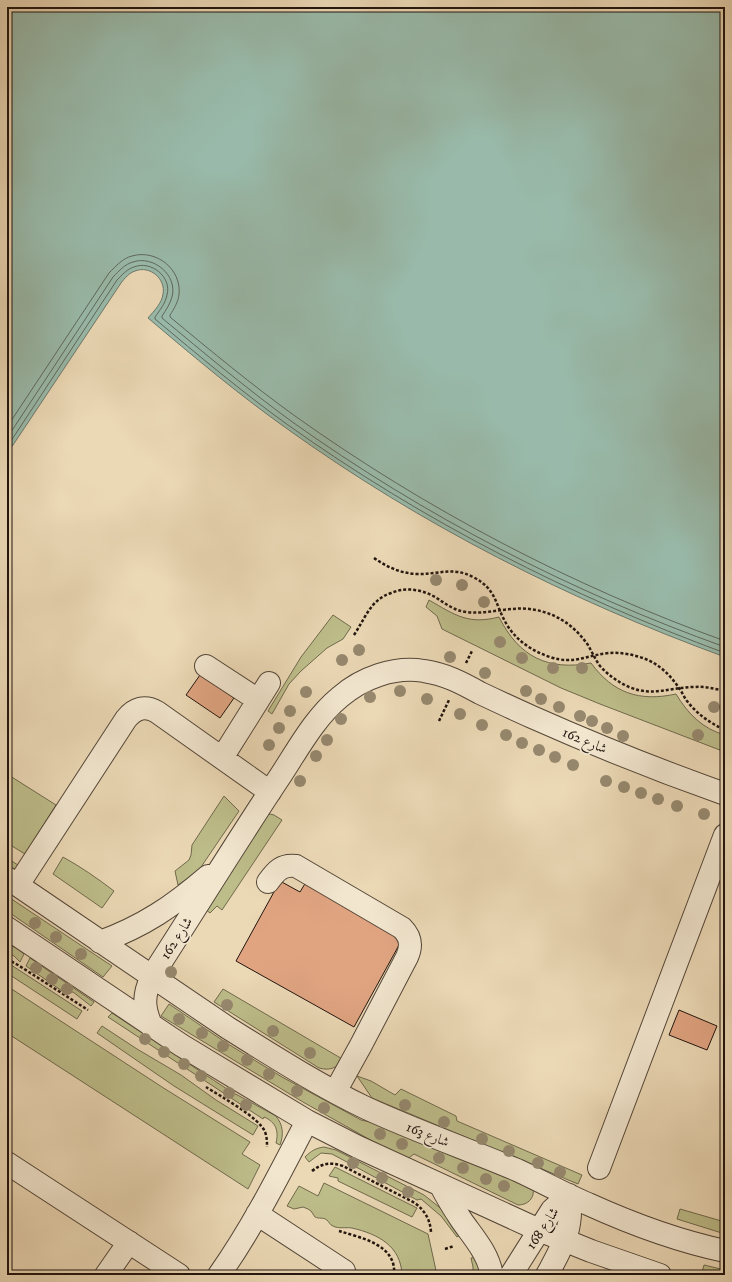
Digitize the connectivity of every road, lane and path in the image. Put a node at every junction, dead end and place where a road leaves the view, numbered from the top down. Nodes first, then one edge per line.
1 (374, 558) dead end
2 (500, 611) junction
3 (354, 635) dead end
4 (472, 651) dead end
5 (594, 656) junction
6 (206, 666) dead end
7 (454, 680) junction
8 (679, 688) junction
9 (725, 691) edge
10 (439, 721) dead end
11 (725, 730) edge
12 (222, 758) junction
13 (270, 792) junction
14 (725, 794) edge
15 (725, 836) edge
16 (229, 855) junction
17 (12, 882) edge
18 (268, 882) dead end
19 (7, 928) edge
20 (100, 942) junction
21 (152, 976) junction
22 (152, 1027) junction
23 (335, 1092) junction
24 (307, 1121) junction
25 (7, 1163) edge
26 (599, 1168) dead end
27 (312, 1171) dead end
28 (441, 1186) junction
29 (569, 1195) junction
30 (257, 1214) junction
31 (539, 1230) junction
32 (339, 1231) dead end
33 (431, 1232) dead end
34 (565, 1241) junction
35 (128, 1242) junction
36 (725, 1251) edge
37 (344, 1271) dead end
38 (106, 1275) edge
39 (179, 1275) edge
40 (219, 1275) edge
41 (394, 1275) edge
42 (492, 1275) edge
43 (511, 1275) edge
44 (547, 1275) edge
45 (660, 1275) edge

1 - 2 path
2 - 3 path
2 - 5 path
2 - 5 path
4 - 7 path
5 - 8 path
5 - 8 path
6 - 12 street
7 - 10 path
7 - 13 street, شارع 162
7 - 14 street, شارع 162
8 - 9 path
8 - 11 path
12 - 13 street
12 - 17 street
13 - 16 street, شارع 162
15 - 26 street
16 - 20 street, شارع 162
16 - 21 street, شارع 162
17 - 20 street, شارع 163
18 - 23 street
19 - 22 street
20 - 21 street, شارع 163
21 - 22 street, شارع 162
21 - 23 street, شارع 163
22 - 24 street
23 - 29 street, شارع 163
24 - 28 street
24 - 30 street
25 - 35 street
27 - 33 path
28 - 31 street
28 - 42 street
29 - 31 street, شارع 168
29 - 34 street, شارع 168
29 - 36 street, شارع 163
30 - 37 street
30 - 40 street
31 - 34 street
31 - 43 street, شارع 168
32 - 41 path
34 - 44 street, شارع 168
34 - 45 street
35 - 38 street
35 - 39 street

